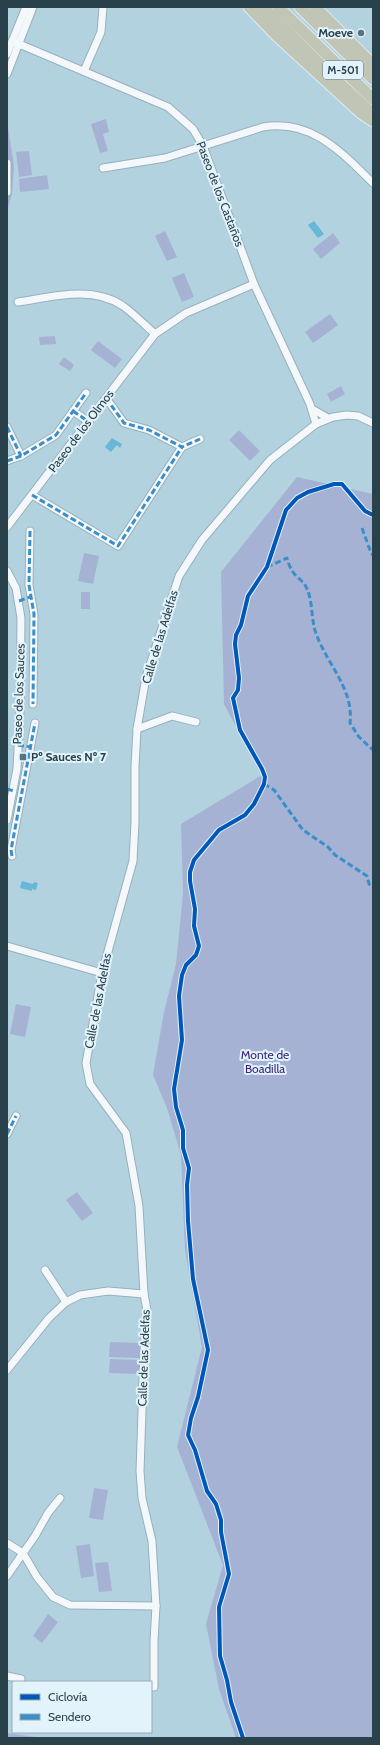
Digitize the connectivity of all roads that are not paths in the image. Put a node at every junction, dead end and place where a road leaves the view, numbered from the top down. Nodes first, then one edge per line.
1 (26, 7) edge
2 (33, 7) edge
3 (103, 7) edge
4 (249, 7) edge
5 (263, 7) edge
6 (278, 7) edge
7 (300, 7) edge
8 (315, 7) edge
9 (15, 43) junction
10 (7, 54) edge
11 (373, 65) edge
12 (84, 71) junction
13 (7, 74) edge
14 (373, 80) edge
15 (373, 99) edge
16 (373, 114) edge
17 (373, 121) edge
18 (203, 146) junction
19 (7, 163) edge
20 (102, 168) dead end
21 (373, 183) edge
22 (7, 192) edge
23 (254, 284) junction
24 (18, 302) dead end
25 (155, 334) junction
26 (86, 393) dead end
27 (106, 398) junction
28 (312, 409) junction
29 (73, 411) junction
30 (328, 418) junction
31 (88, 422) junction
32 (373, 423) edge
33 (316, 424) junction
34 (7, 428) edge
35 (200, 439) dead end
36 (182, 447) junction
37 (21, 456) junction
38 (7, 461) edge
39 (32, 495) junction
40 (7, 528) edge
41 (30, 531) dead end
42 (7, 571) edge
43 (30, 596) junction
44 (19, 600) junction
45 (33, 704) dead end
46 (196, 722) dead end
47 (35, 723) dead end
48 (137, 729) junction
49 (18, 745) junction
50 (31, 747) junction
51 (10, 790) edge
52 (7, 820) edge
53 (10, 851) edge
54 (7, 946) edge
55 (102, 973) junction
56 (16, 1116) dead end
57 (7, 1134) edge
58 (45, 1270) dead end
59 (144, 1294) junction
60 (66, 1302) junction
61 (7, 1370) edge
62 (60, 1498) dead end
63 (7, 1543) edge
64 (23, 1554) junction
65 (7, 1576) edge
66 (156, 1606) junction
67 (7, 1676) edge
68 (20, 1679) dead end
69 (154, 1687) dead end

1 - 9 street
2 - 9 street
3 - 12 street
4 - 17 highway
5 - 16 highway
6 - 15 highway, M-501
7 - 14 highway, M-501
8 - 11 highway
9 - 10 street
9 - 12 street, Paseo de los Castaños
9 - 13 street
12 - 18 street, Paseo de los Castaños
18 - 20 street
18 - 21 street
18 - 23 street, Paseo de los Castaños
19 - 22 street
23 - 25 street, Paseo de los Olmos
23 - 28 street, Paseo de los Castaños
24 - 25 street
25 - 27 street, Paseo de los Olmos
26 - 29 street
27 - 31 street, Paseo de los Olmos
27 - 36 street
28 - 30 street
28 - 33 street, Paseo de los Castaños
29 - 31 street
29 - 37 street
30 - 32 street, Calle de las Adelfas
30 - 33 street, Calle de las Adelfas
31 - 39 street, Paseo de los Olmos
33 - 48 street, Calle de las Adelfas
34 - 37 street
35 - 36 street
36 - 39 street
37 - 38 street
39 - 40 street, Paseo de los Olmos
41 - 43 street
42 - 44 street, Paseo de los Sauces
43 - 44 street
43 - 45 street
44 - 49 street, Paseo de los Sauces
46 - 48 street
47 - 50 street
48 - 55 street, Calle de las Adelfas
49 - 50 street
49 - 51 street, Paseo de los Sauces
50 - 53 street
51 - 52 street, Paseo de los Sauces
54 - 55 street
55 - 59 street, Calle de las Adelfas
56 - 57 street
58 - 60 street
59 - 60 street
59 - 66 street, Calle de las Adelfas
60 - 61 street
62 - 64 street
63 - 64 street
64 - 65 street
64 - 66 street
66 - 69 street, Calle de las Adelfas
67 - 68 street

